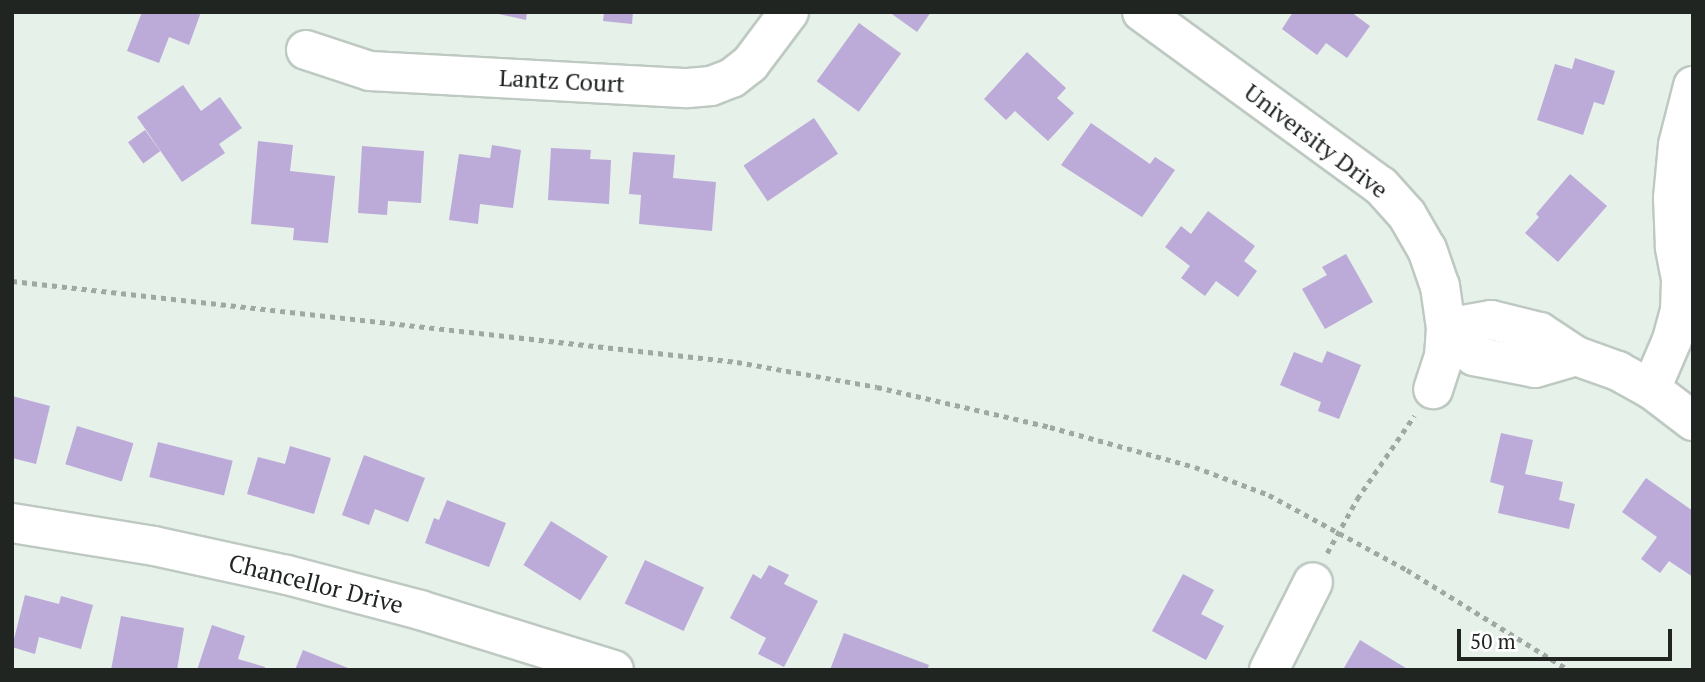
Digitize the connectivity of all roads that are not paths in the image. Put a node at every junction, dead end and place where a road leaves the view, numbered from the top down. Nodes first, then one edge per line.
1 (789, 12) edge
2 (1142, 12) edge
3 (1186, 25) edge
4 (306, 50) dead end
5 (1693, 86) edge
6 (1446, 328) junction
7 (1433, 389) road end
8 (1651, 389) junction
9 (1693, 421) edge
10 (12, 523) edge
11 (1313, 582) road end
12 (614, 670) edge
13 (1269, 670) edge

1 - 4 street, Lantz Court
2 - 3 street, University Drive
3 - 6 street, University Drive
5 - 8 street
6 - 7 street, University Drive
6 - 8 street
8 - 9 street
10 - 12 street, Chancellor Drive
11 - 13 street

